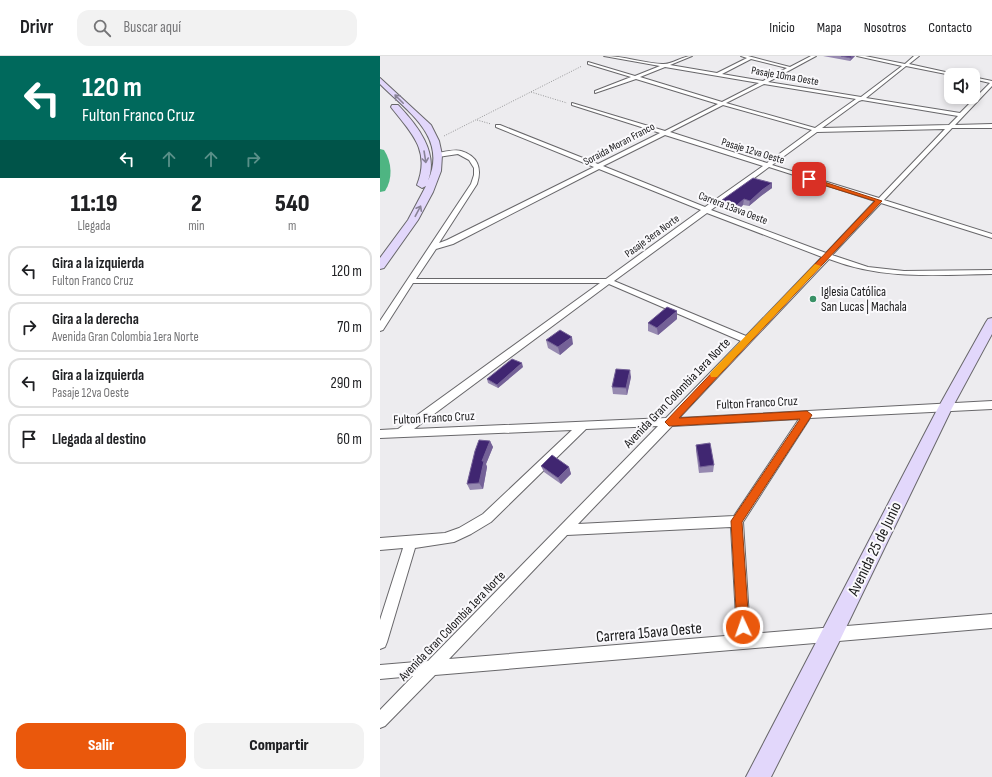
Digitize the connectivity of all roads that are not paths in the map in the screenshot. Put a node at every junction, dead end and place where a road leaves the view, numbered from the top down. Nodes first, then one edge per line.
1 (606, 56) edge
2 (690, 56) edge
3 (743, 56) edge
4 (814, 56) edge
5 (859, 56) edge
6 (917, 56) edge
7 (751, 58) junction
8 (595, 59) dead end
9 (905, 65) junction
10 (666, 66) junction
11 (791, 68) junction
12 (944, 72) edge
13 (719, 74) junction
14 (636, 77) junction
15 (980, 79) edge
16 (380, 80) edge
17 (763, 82) junction
18 (992, 82) edge
19 (380, 92) edge
20 (597, 92) dead end
21 (861, 99) junction
22 (574, 104) road end
23 (724, 104) junction
24 (961, 115) junction
25 (498, 126) road end
26 (992, 126) edge
27 (950, 127) junction
28 (816, 130) junction
29 (662, 133) junction
30 (434, 139) junction
31 (421, 140) junction
32 (438, 155) junction
33 (600, 166) junction
34 (767, 166) junction
35 (879, 201) junction
36 (706, 210) junction
37 (992, 236) edge
38 (433, 247) junction
39 (386, 248) edge
40 (827, 256) junction
41 (380, 266) edge
42 (992, 272) edge
43 (412, 281) junction
44 (608, 281) junction
45 (992, 322) edge
46 (380, 328) edge
47 (747, 340) junction
48 (992, 405) edge
49 (945, 408) junction
50 (807, 415) junction
51 (669, 422) junction
52 (584, 425) junction
53 (400, 433) junction
54 (380, 434) edge
55 (737, 521) junction
56 (565, 530) junction
57 (411, 541) junction
58 (380, 544) edge
59 (992, 621) edge
60 (832, 635) junction
61 (380, 642) edge
62 (744, 642) junction
63 (432, 667) junction
64 (380, 672) edge
65 (380, 721) edge
66 (758, 777) edge

1 - 10 street, Pasaje 10ma Oeste
2 - 10 street
3 - 7 street
4 - 11 street, Soraida Moran Franco
5 - 9 street
6 - 9 street, Pasaje 3era Norte
7 - 11 street
7 - 13 street
8 - 14 street
9 - 12 street
9 - 21 street, Pasaje 3era Norte
10 - 13 street, Pasaje 10ma Oeste
10 - 14 street
11 - 17 street, Soraida Moran Franco
13 - 17 street, Pasaje 10ma Oeste
14 - 20 street
14 - 23 street
15 - 18 street
30 -> 16 main road
17 - 21 street, Pasaje 10ma Oeste
17 - 23 street, Soraida Moran Franco
18 - 24 street, Avenida Gran Colombia 1era Norte
19 - 31 main road
21 - 24 street, Pasaje 10ma Oeste
21 - 28 street, Pasaje 3era Norte
22 - 29 street, Pasaje 12va Oeste
23 - 28 street
23 - 29 street, Soraida Moran Franco
24 - 27 street, Avenida Gran Colombia 1era Norte
25 - 33 street, Carrera 13ava Oeste
26 - 27 street
27 - 28 street
27 - 35 street, Avenida Gran Colombia 1era Norte
28 - 34 street, Pasaje 3era Norte
29 - 33 street, Soraida Moran Franco
29 - 34 street, Pasaje 12va Oeste
30 - 31 main road
30 - 32 main road
31 -> 39 main road
32 - 38 street
39 -> 32 main road
33 - 36 street, Carrera 13ava Oeste
33 - 38 street, Soraida Moran Franco
34 - 35 street, Pasaje 12va Oeste
34 - 36 street, Pasaje 3era Norte
35 - 37 street, Pasaje 12va Oeste
35 - 40 street, Avenida Gran Colombia 1era Norte
36 - 40 street, Carrera 13ava Oeste
36 - 44 street, Pasaje 3era Norte
38 - 43 street
39 - 41 main road
40 - 42 street, Carrera 13ava Oeste
40 - 47 street, Avenida Gran Colombia 1era Norte
43 - 44 street
43 - 46 street
44 - 47 street
44 - 53 street, Pasaje 3era Norte
45 - 49 main road, Avenida 25 de Junio
47 - 51 street, Avenida Gran Colombia 1era Norte
48 - 49 street, Fulton Franco Cruz
49 - 50 street, Fulton Franco Cruz
49 - 60 main road, Avenida 25 de Junio
50 - 51 street, Fulton Franco Cruz
50 - 55 street
51 - 52 street, Fulton Franco Cruz
51 - 56 street, Avenida Gran Colombia 1era Norte
52 - 53 street, Fulton Franco Cruz
52 - 57 street
53 - 54 street, Fulton Franco Cruz
55 - 56 street
55 - 62 street
56 - 63 street, Avenida Gran Colombia 1era Norte
57 - 58 street
57 - 61 street
59 - 60 street, Carrera 15ava Oeste
60 - 62 street, Carrera 15ava Oeste
60 - 66 main road, Avenida 25 de Junio
62 - 63 street, Carrera 15ava Oeste
63 - 64 street, Carrera 15ava Oeste
63 - 65 street, Avenida Gran Colombia 1era Norte

